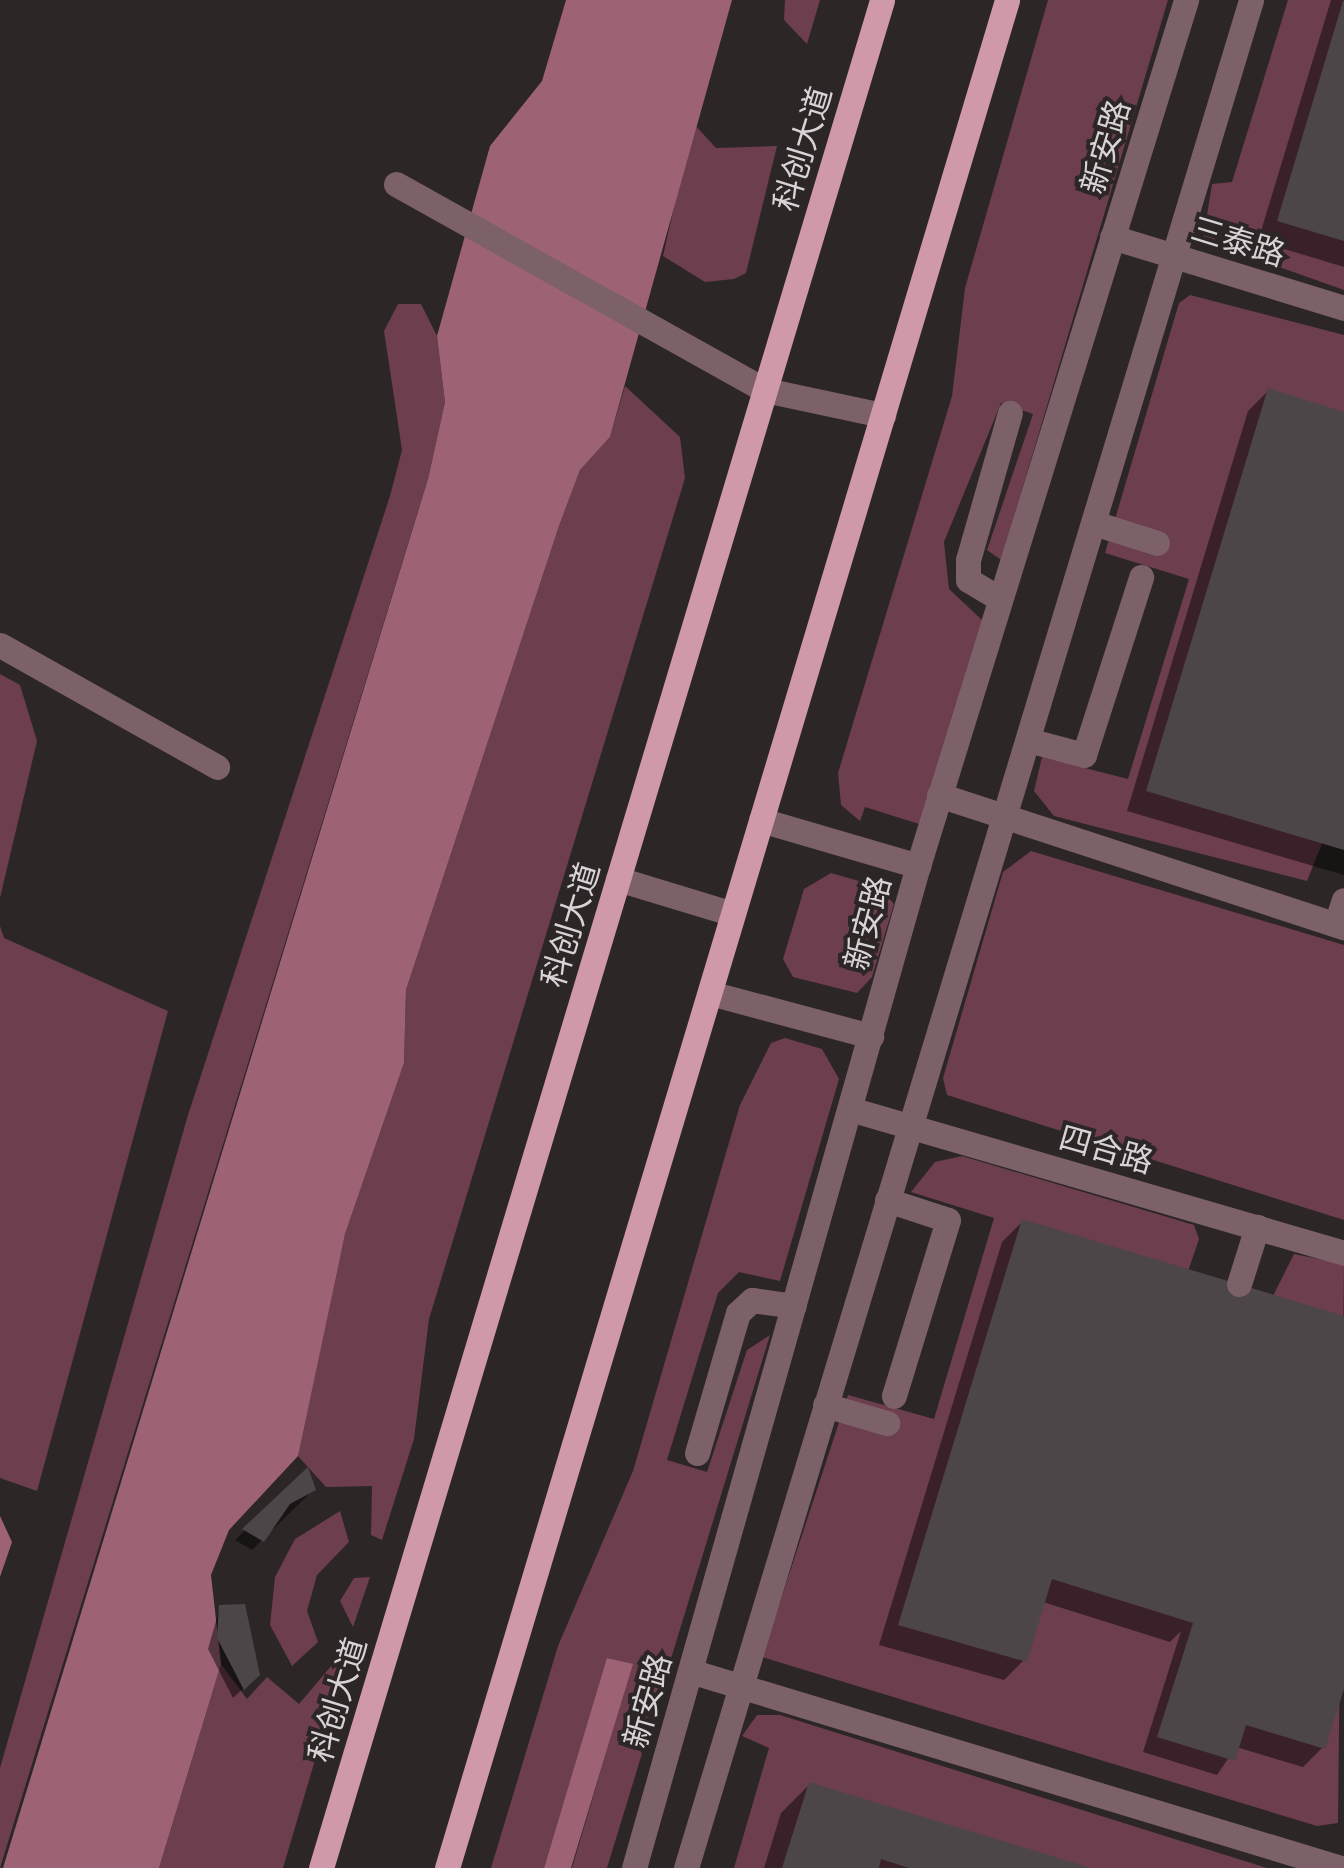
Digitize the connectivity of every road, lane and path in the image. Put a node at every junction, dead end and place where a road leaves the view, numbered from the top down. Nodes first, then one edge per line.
1 (882, 0) edge
2 (1007, 0) edge
3 (1186, 0) edge
4 (1250, 0) edge
5 (396, 184) dead end
6 (1112, 237) junction
7 (1174, 256) junction
8 (1344, 308) edge
9 (765, 390) junction
10 (1010, 413) dead end
11 (883, 414) junction
12 (1094, 522) junction
13 (1157, 543) dead end
14 (1141, 576) dead end
15 (1000, 599) junction
16 (0, 646) edge
17 (1028, 740) junction
18 (217, 767) dead end
19 (939, 795) junction
20 (1005, 817) junction
21 (761, 820) junction
22 (918, 866) junction
23 (618, 879) junction
24 (733, 914) junction
25 (1341, 917) edge
26 (710, 993) junction
27 (871, 1036) junction
28 (850, 1110) junction
29 (910, 1127) junction
30 (888, 1200) junction
31 (1257, 1227) junction
32 (1344, 1253) edge
33 (1239, 1284) dead end
34 (794, 1306) junction
35 (894, 1396) dead end
36 (825, 1405) junction
37 (886, 1423) dead end
38 (697, 1453) dead end
39 (690, 1670) junction
40 (740, 1686) junction
41 (322, 1868) edge
42 (447, 1868) edge
43 (634, 1868) edge
44 (686, 1868) edge
45 (1341, 1868) edge

1 - 9 main road, 科创大道
2 - 11 main road
3 - 6 street, 新安路
4 - 7 street
5 - 9 street
6 - 7 street, 三泰路
6 - 15 street, 新安路
7 - 8 street, 三泰路
7 - 12 street
9 - 11 street
9 - 23 main road, 科创大道
10 - 15 street
11 - 21 main road
12 - 13 street
12 - 17 street
14 - 17 street
15 - 19 street, 新安路
16 - 18 street
17 - 20 street
19 - 20 street
19 - 22 street, 新安路
20 - 25 street
20 - 29 street
21 - 22 street
21 - 24 main road
22 - 27 street, 新安路
23 - 24 street
23 - 41 main road, 科创大道
24 - 26 main road
26 - 27 street
26 - 42 main road
27 - 28 street, 新安路
28 - 29 street, 四合路
28 - 34 street, 新安路
29 - 30 street
29 - 31 street, 四合路
30 - 35 street
30 - 36 street
31 - 32 street, 四合路
31 - 33 street
34 - 38 street
34 - 39 street, 新安路
36 - 37 street
36 - 40 street
39 - 40 street
39 - 43 street, 新安路
40 - 44 street
40 - 45 street

